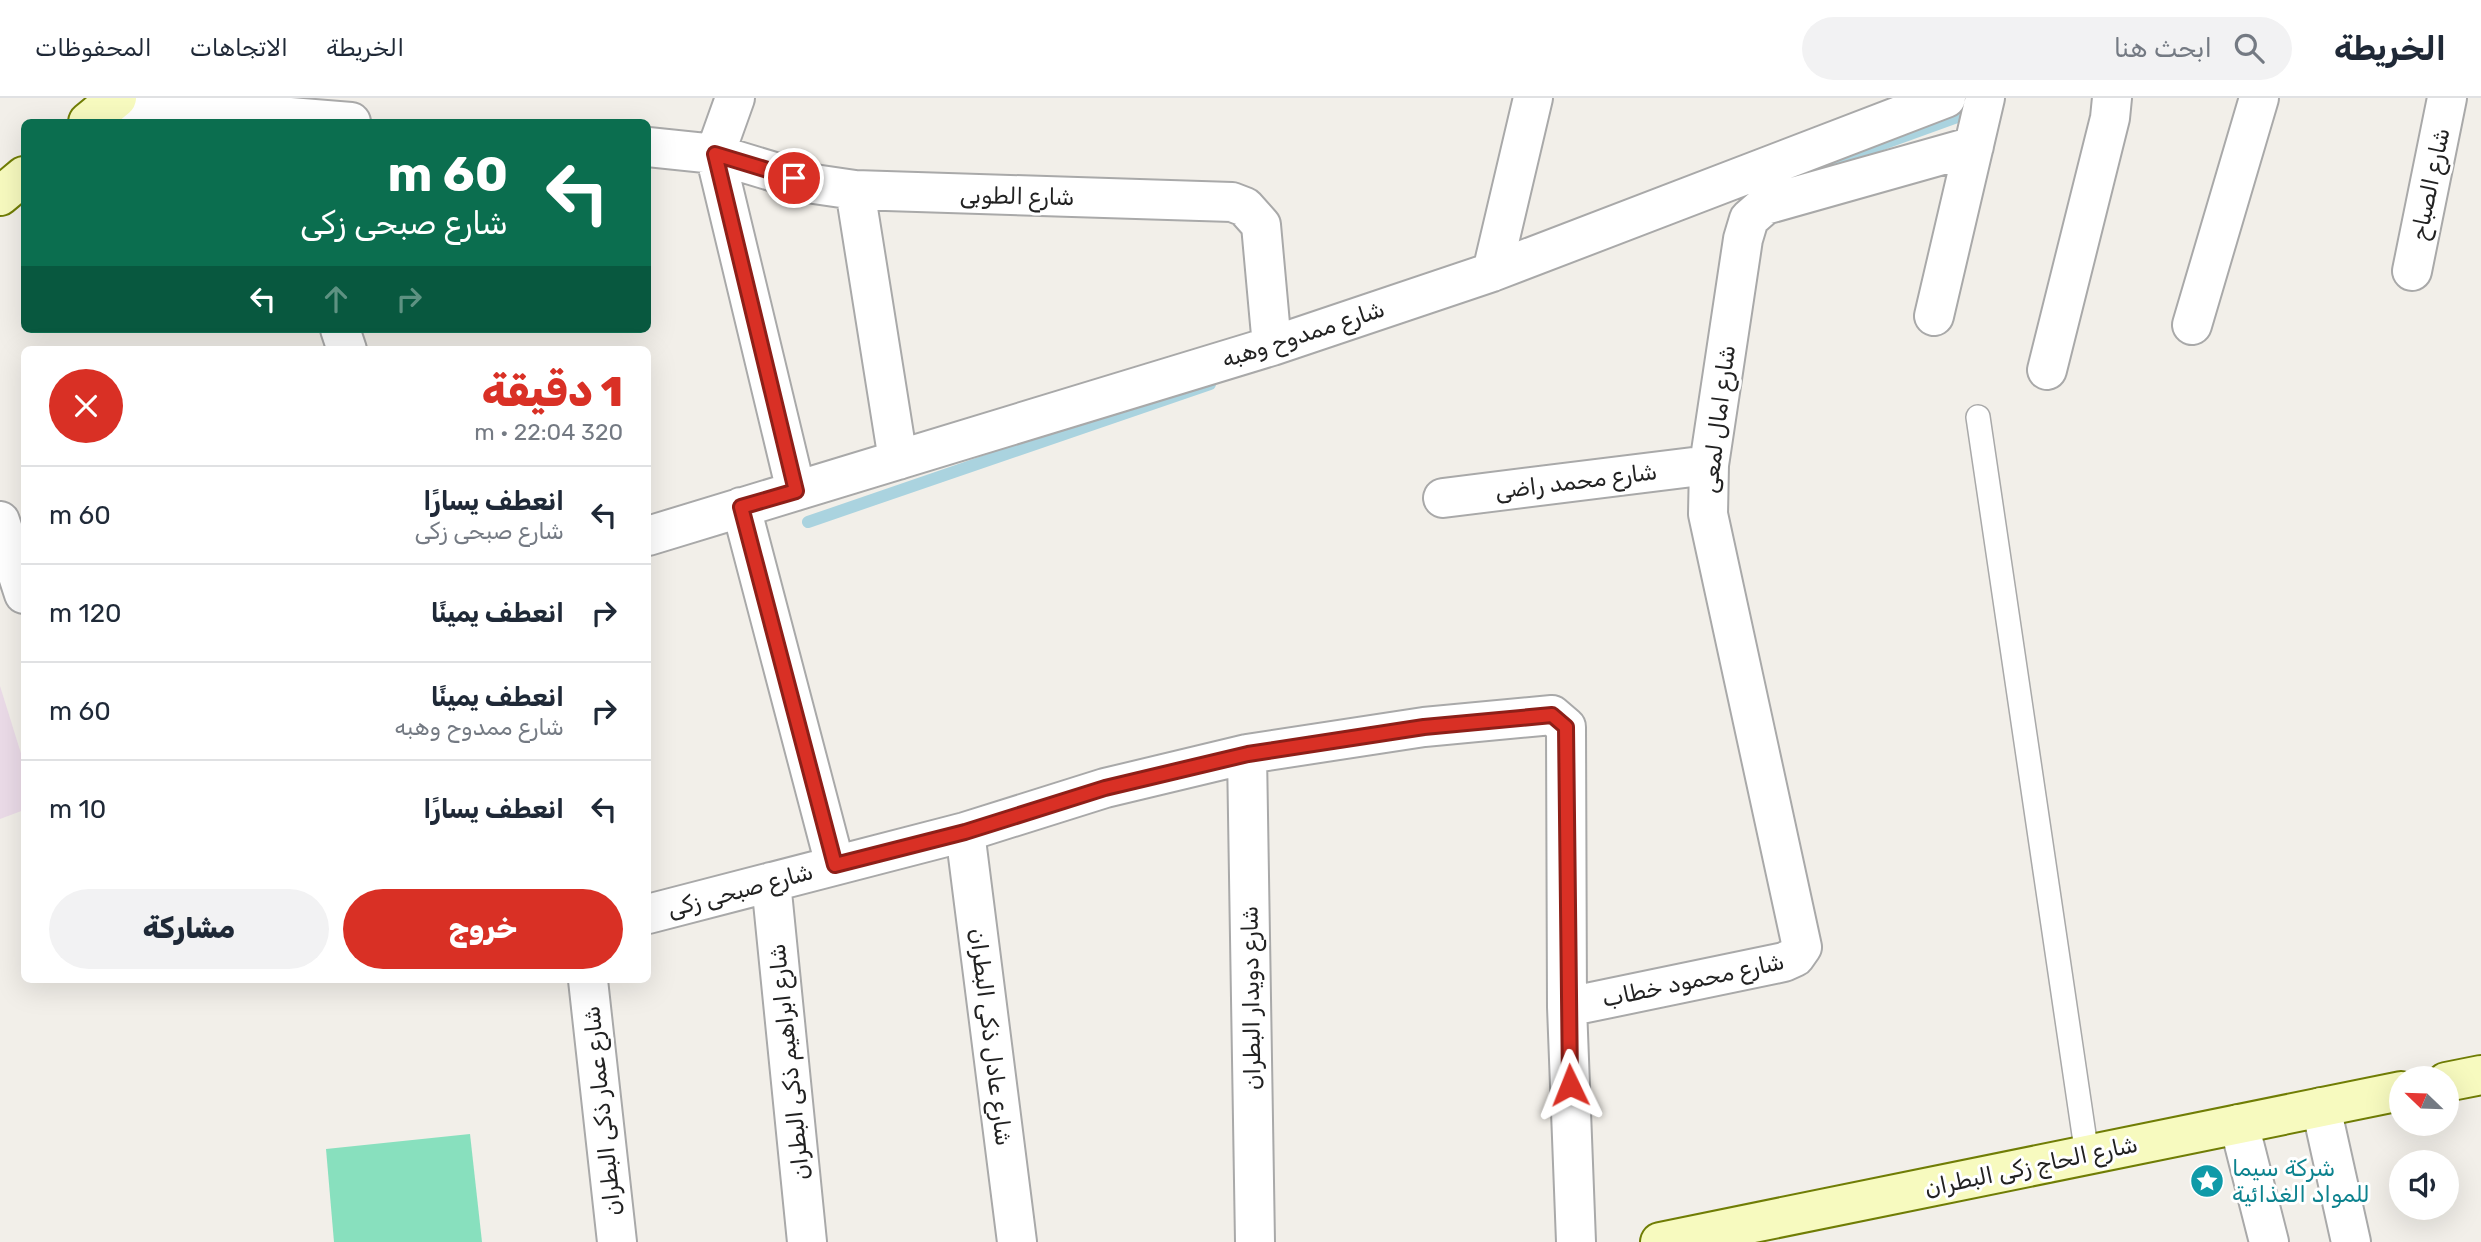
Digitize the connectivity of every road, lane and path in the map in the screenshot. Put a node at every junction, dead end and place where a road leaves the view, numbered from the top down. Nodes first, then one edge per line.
1 (735, 98) edge
2 (1534, 98) edge
3 (1946, 98) edge
4 (1985, 98) edge
5 (2112, 98) edge
6 (2259, 98) edge
7 (2447, 98) edge
8 (101, 111) edge
9 (1863, 114) edge
10 (267, 119) edge
11 (1974, 146) junction
12 (651, 147) edge
13 (715, 154) junction
14 (21, 178) edge
15 (855, 190) junction
16 (0, 196) edge
17 (2412, 271) dead end
18 (1492, 272) junction
19 (1934, 316) dead end
20 (2192, 325) dead end
21 (1272, 345) junction
22 (2047, 370) dead end
23 (1978, 418) dead end
24 (898, 460) junction
25 (1709, 465) junction
26 (796, 491) junction
27 (1443, 498) dead end
28 (741, 507) junction
29 (0, 521) edge
30 (651, 535) edge
31 (21, 585) edge
32 (1248, 754) junction
33 (965, 832) junction
34 (835, 865) junction
35 (771, 882) junction
36 (651, 913) edge
37 (1800, 935) joint
38 (589, 983) edge
39 (1567, 1007) junction
40 (2481, 1074) edge
41 (2459, 1079) edge
42 (2389, 1093) edge
43 (2321, 1107) junction
44 (2239, 1124) junction
45 (2087, 1155) junction
46 (617, 1242) edge
47 (807, 1242) edge
48 (1017, 1242) edge
49 (1255, 1242) edge
50 (1576, 1242) edge
51 (1660, 1242) edge
52 (2269, 1242) edge
53 (2351, 1242) edge

1 - 13 street
2 - 18 street
3 - 9 street, شارع ممدوح وهبه
4 - 11 street
5 - 22 street
6 - 20 street
7 - 17 street, شارع الصباح
8 - 10 street
9 - 18 street, شارع ممدوح وهبه
11 - 19 street
11 - 25 street, شارع امال لمعى
12 - 13 street, شارع الطوبى
13 - 15 street, شارع الطوبى
13 - 26 street
14 - 16 street
15 - 21 street, شارع الطوبى
15 - 24 street
18 - 21 street, شارع ممدوح وهبه
21 - 24 street, شارع ممدوح وهبه
23 - 45 lane
24 - 26 street, شارع ممدوح وهبه
25 - 27 street, شارع محمد راضى
25 - 37 street, شارع امال لمعى
26 - 28 street, شارع ممدوح وهبه
28 - 30 street, شارع ممدوح وهبه
28 - 34 street
29 - 31 street
32 - 33 street, شارع صبحى زكى
32 - 39 street, شارع صبحى زكى
32 - 49 street, شارع دويدار البطران
33 - 34 street, شارع صبحى زكى
33 - 48 street, شارع عادل ذكى البطران
34 - 35 street, شارع صبحى زكى
35 - 36 street, شارع صبحى زكى
35 - 47 street, شارع ابراهيم ذكى البطران
37 - 39 street, شارع محمود خطاب
38 - 46 street, شارع عمار ذكى البطران
39 - 50 street
40 - 41 street
42 - 43 street, شارع الحاج زكى البطران
43 - 44 street, شارع الحاج زكى البطران
43 - 53 street
44 - 45 street, شارع الحاج زكى البطران
44 - 52 street
45 - 51 street, شارع الحاج زكى البطران

